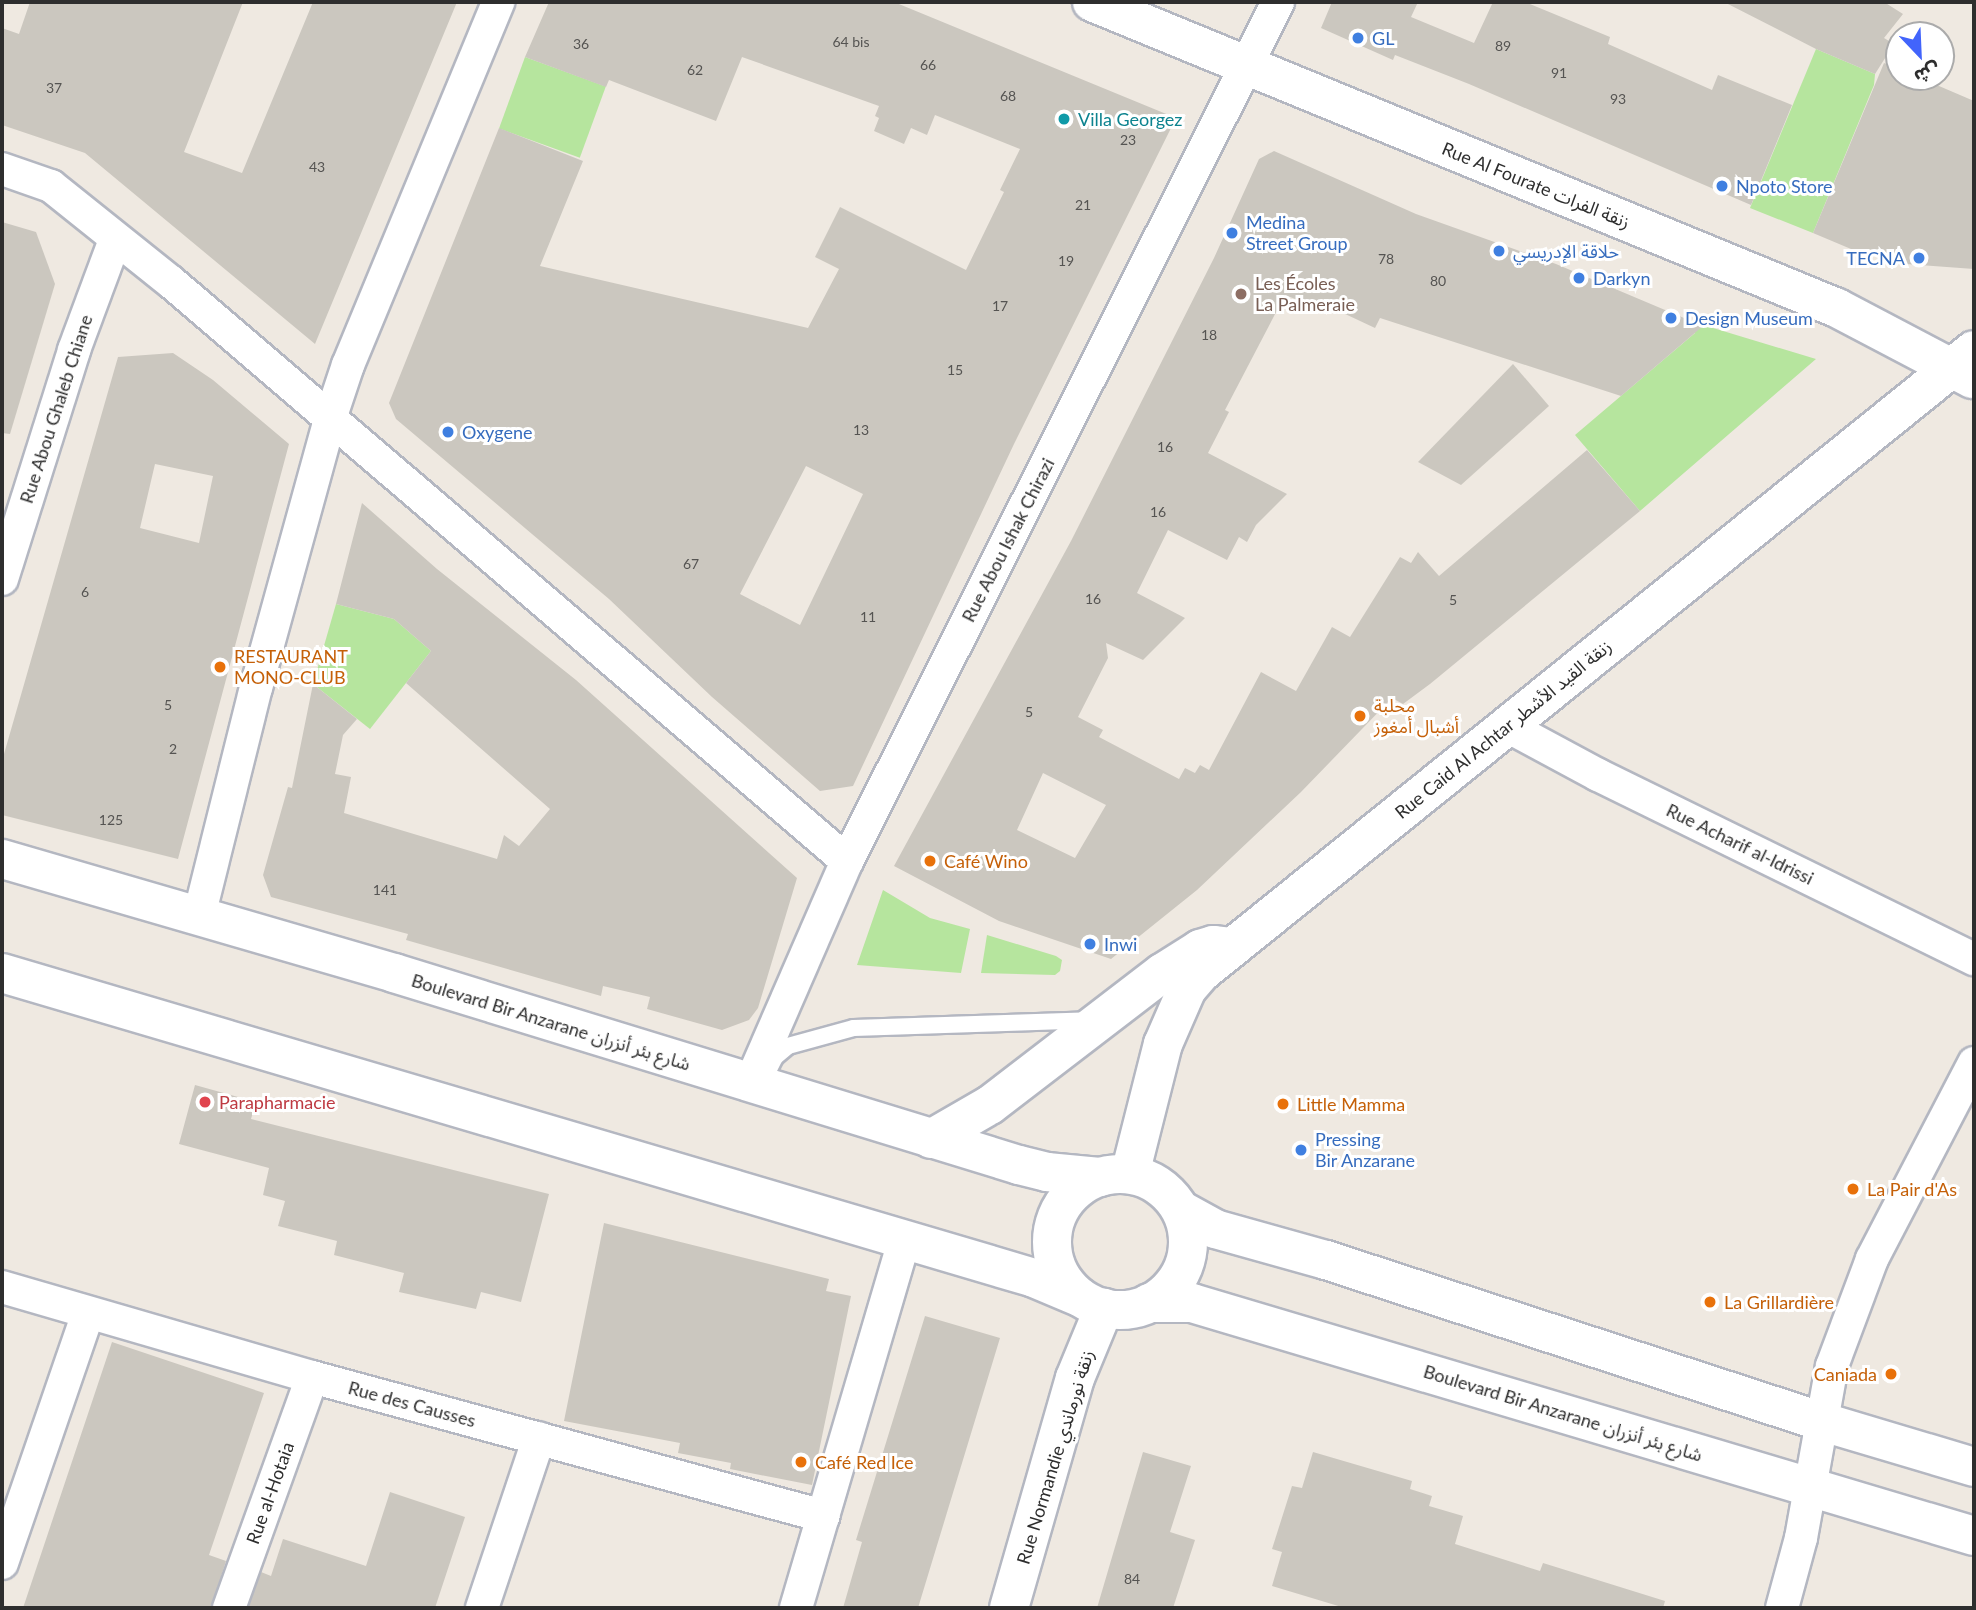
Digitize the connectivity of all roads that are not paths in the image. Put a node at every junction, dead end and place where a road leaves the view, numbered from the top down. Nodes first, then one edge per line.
1 (498, 2) edge
2 (1093, 2) edge
3 (1278, 2) edge
4 (1245, 66) junction
5 (2, 169) edge
6 (115, 240) junction
7 (1967, 366) edge
8 (330, 419) junction
9 (4, 563) edge
10 (1507, 726) junction
11 (2, 859) edge
12 (847, 861) junction
13 (199, 916) junction
14 (1231, 947) junction
15 (1974, 959) edge
16 (2, 973) edge
17 (1099, 1020) junction
18 (1974, 1063) edge
19 (755, 1085) junction
20 (930, 1139) junction
21 (1115, 1176) junction
22 (1181, 1210) junction
23 (904, 1241) junction
24 (2, 1287) edge
25 (1092, 1302) junction
26 (1149, 1303) junction
27 (88, 1313) junction
28 (312, 1377) junction
29 (1823, 1422) junction
30 (540, 1438) junction
31 (1974, 1467) edge
32 (1811, 1487) junction
33 (823, 1516) junction
34 (1974, 1535) edge
35 (2, 1563) edge
36 (229, 1608) edge
37 (482, 1608) edge
38 (796, 1608) edge
39 (1009, 1608) edge
40 (1782, 1608) edge

1 - 8 street
2 - 4 main road, Rue Al Fourate زنقة الفرات
3 - 4 street, Rue Abou Ishak Chirazi
4 - 7 main road, Rue Al Fourate زنقة الفرات
4 - 12 street, Rue Abou Ishak Chirazi
5 - 6 street
6 - 8 street
6 - 9 street, Rue Abou Ghaleb Chiane
7 - 10 main road, Rue Caid Al Achtar زنقة القيد الأشطر
8 - 12 street
8 - 13 street
10 - 14 main road, Rue Caid Al Achtar زنقة القيد الأشطر
10 - 15 street, Rue Acharif al-Idrissi
11 - 13 main road, Boulevard Bir Anzarane شارع بئر أنزران
12 - 19 street, Rue Abou Ishak Chirazi
13 - 19 main road, Boulevard Bir Anzarane شارع بئر أنزران
14 - 17 main road
14 - 21 main road, Rue Caid Al Achtar زنقة القيد الأشطر
16 - 23 main road
17 - 19 lane
17 - 20 main road
18 - 29 street
19 - 20 main road, Boulevard Bir Anzarane شارع بئر أنزران
20 - 21 main road, Boulevard Bir Anzarane شارع بئر أنزران
21 - 22 main road
21 - 25 main road
22 - 26 main road
22 - 29 main road
23 - 25 main road
23 - 33 street
24 - 27 street, Rue des Causses
25 - 26 main road
25 - 39 main road, Rue Normandie زنقة نورماندي
26 - 32 main road, Boulevard Bir Anzarane شارع بئر أنزران
27 - 28 street, Rue des Causses
27 - 35 street
28 - 30 street, Rue des Causses
28 - 36 street, Rue al-Hotaia
29 - 31 main road
29 - 32 street
30 - 33 street, Rue des Causses
30 - 37 street
32 - 34 main road, Boulevard Bir Anzarane شارع بئر أنزران
32 - 40 street
33 - 38 street

